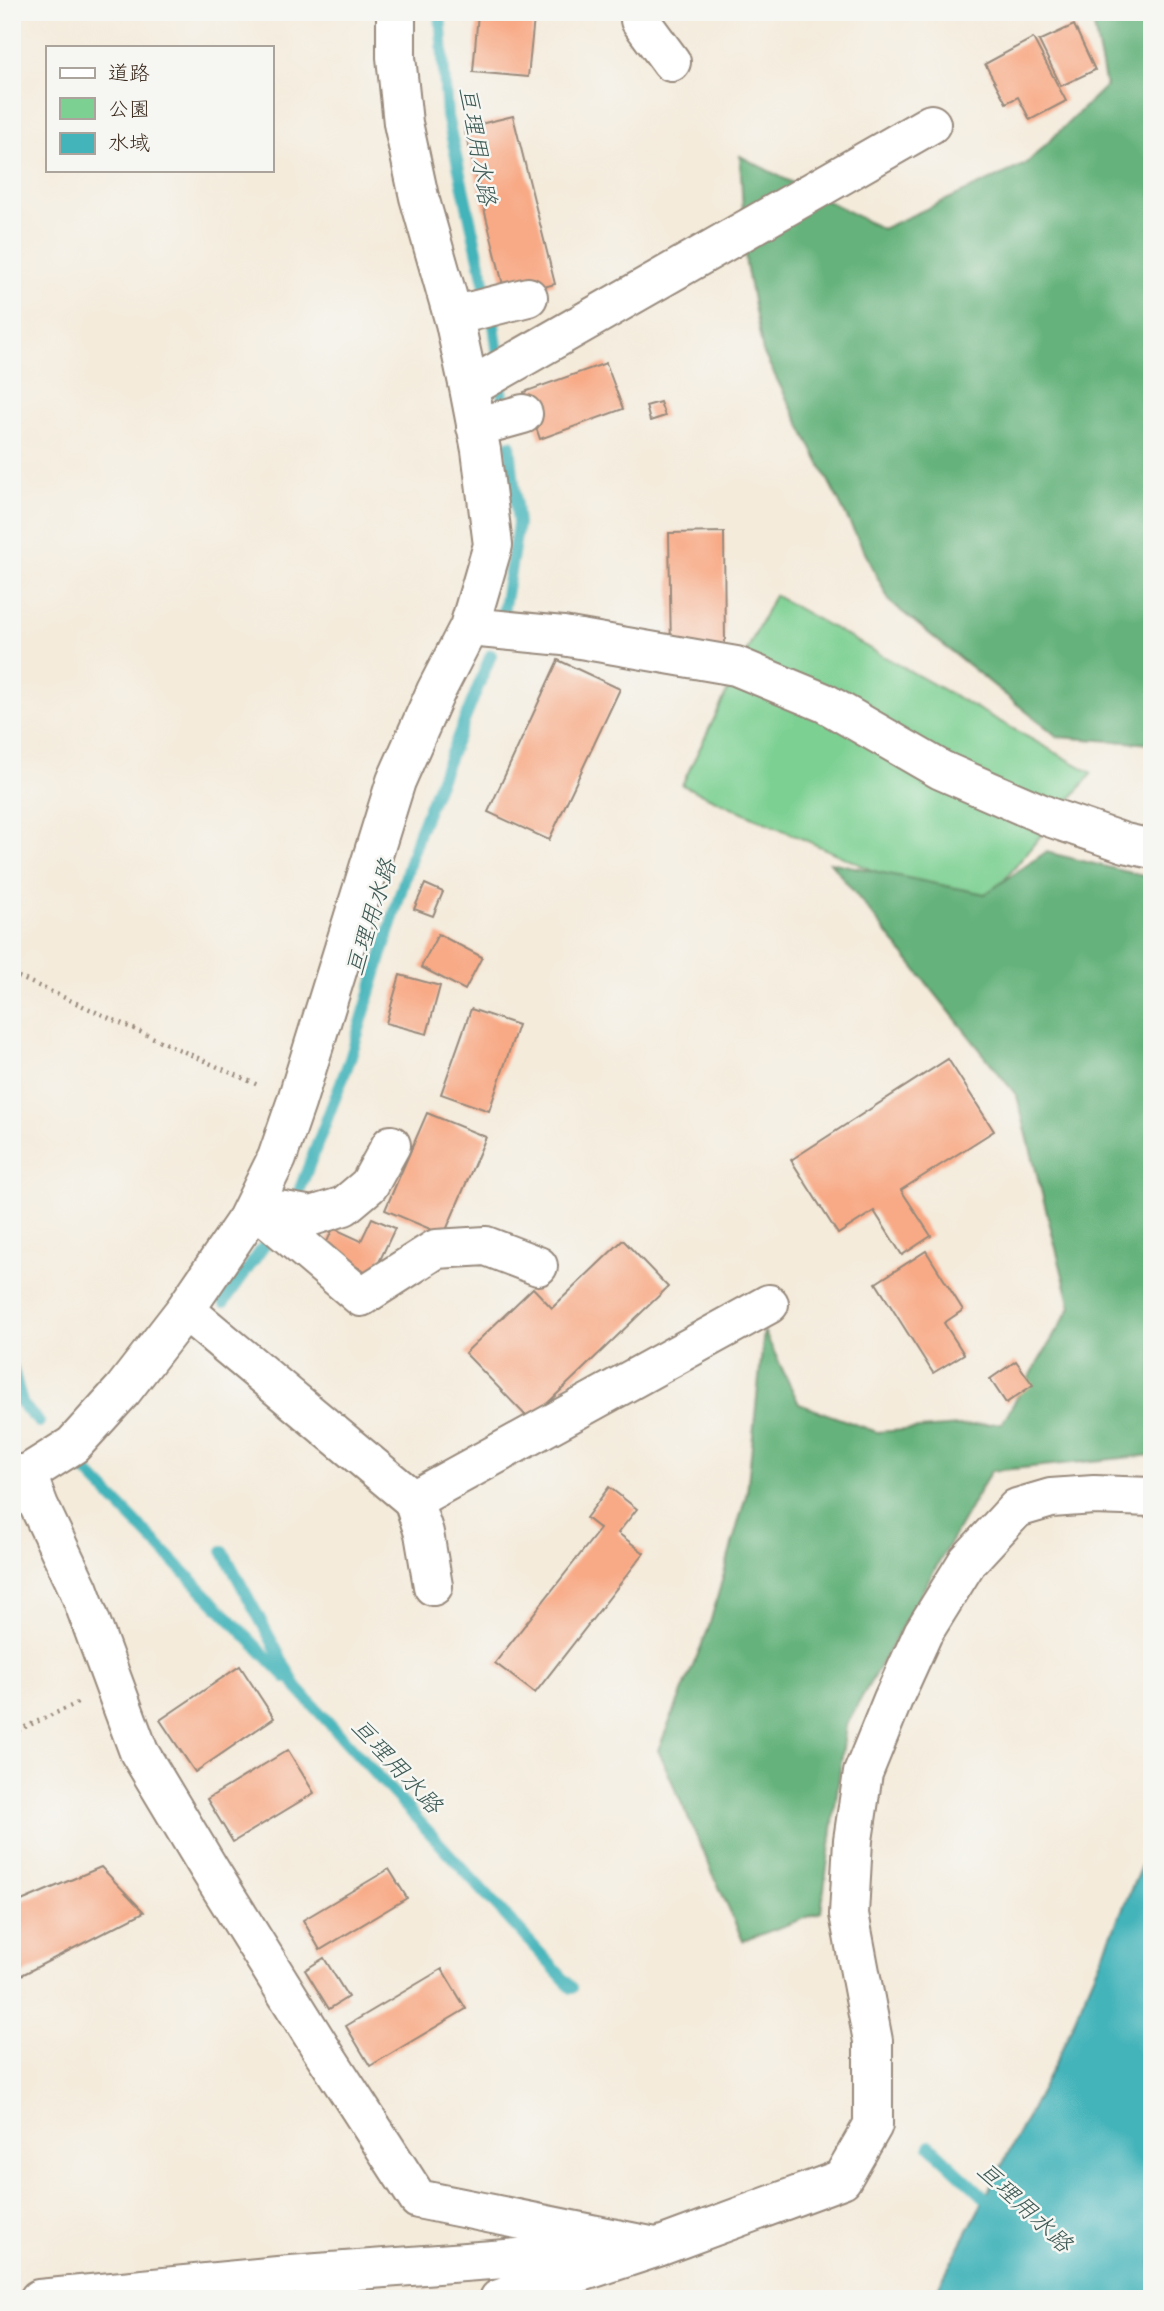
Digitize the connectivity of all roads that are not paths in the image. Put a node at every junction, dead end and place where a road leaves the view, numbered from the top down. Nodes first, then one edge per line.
1 (396, 12) edge
2 (640, 12) edge
3 (671, 62) dead end
4 (931, 124) dead end
5 (528, 297) dead end
6 (453, 316) junction
7 (469, 388) junction
8 (523, 414) dead end
9 (476, 427) junction
10 (469, 627) junction
11 (1152, 849) edge
12 (391, 1145) dead end
13 (254, 1206) junction
14 (538, 1266) dead end
15 (769, 1304) dead end
16 (185, 1310) junction
17 (20, 1474) edge
18 (1152, 1496) edge
19 (413, 1500) junction
20 (433, 1586) dead end
21 (658, 2247) junction
22 (39, 2299) edge
23 (499, 2299) edge

1 - 6 street
2 - 3 street
4 - 7 street
5 - 6 street
6 - 7 street
7 - 9 street
8 - 9 street
9 - 10 street
10 - 11 street
10 - 13 street
12 - 13 street
13 - 14 street
13 - 16 street
15 - 19 street
16 - 17 street
16 - 19 street
17 - 21 street
18 - 21 street
19 - 20 street
21 - 22 street
21 - 23 street

